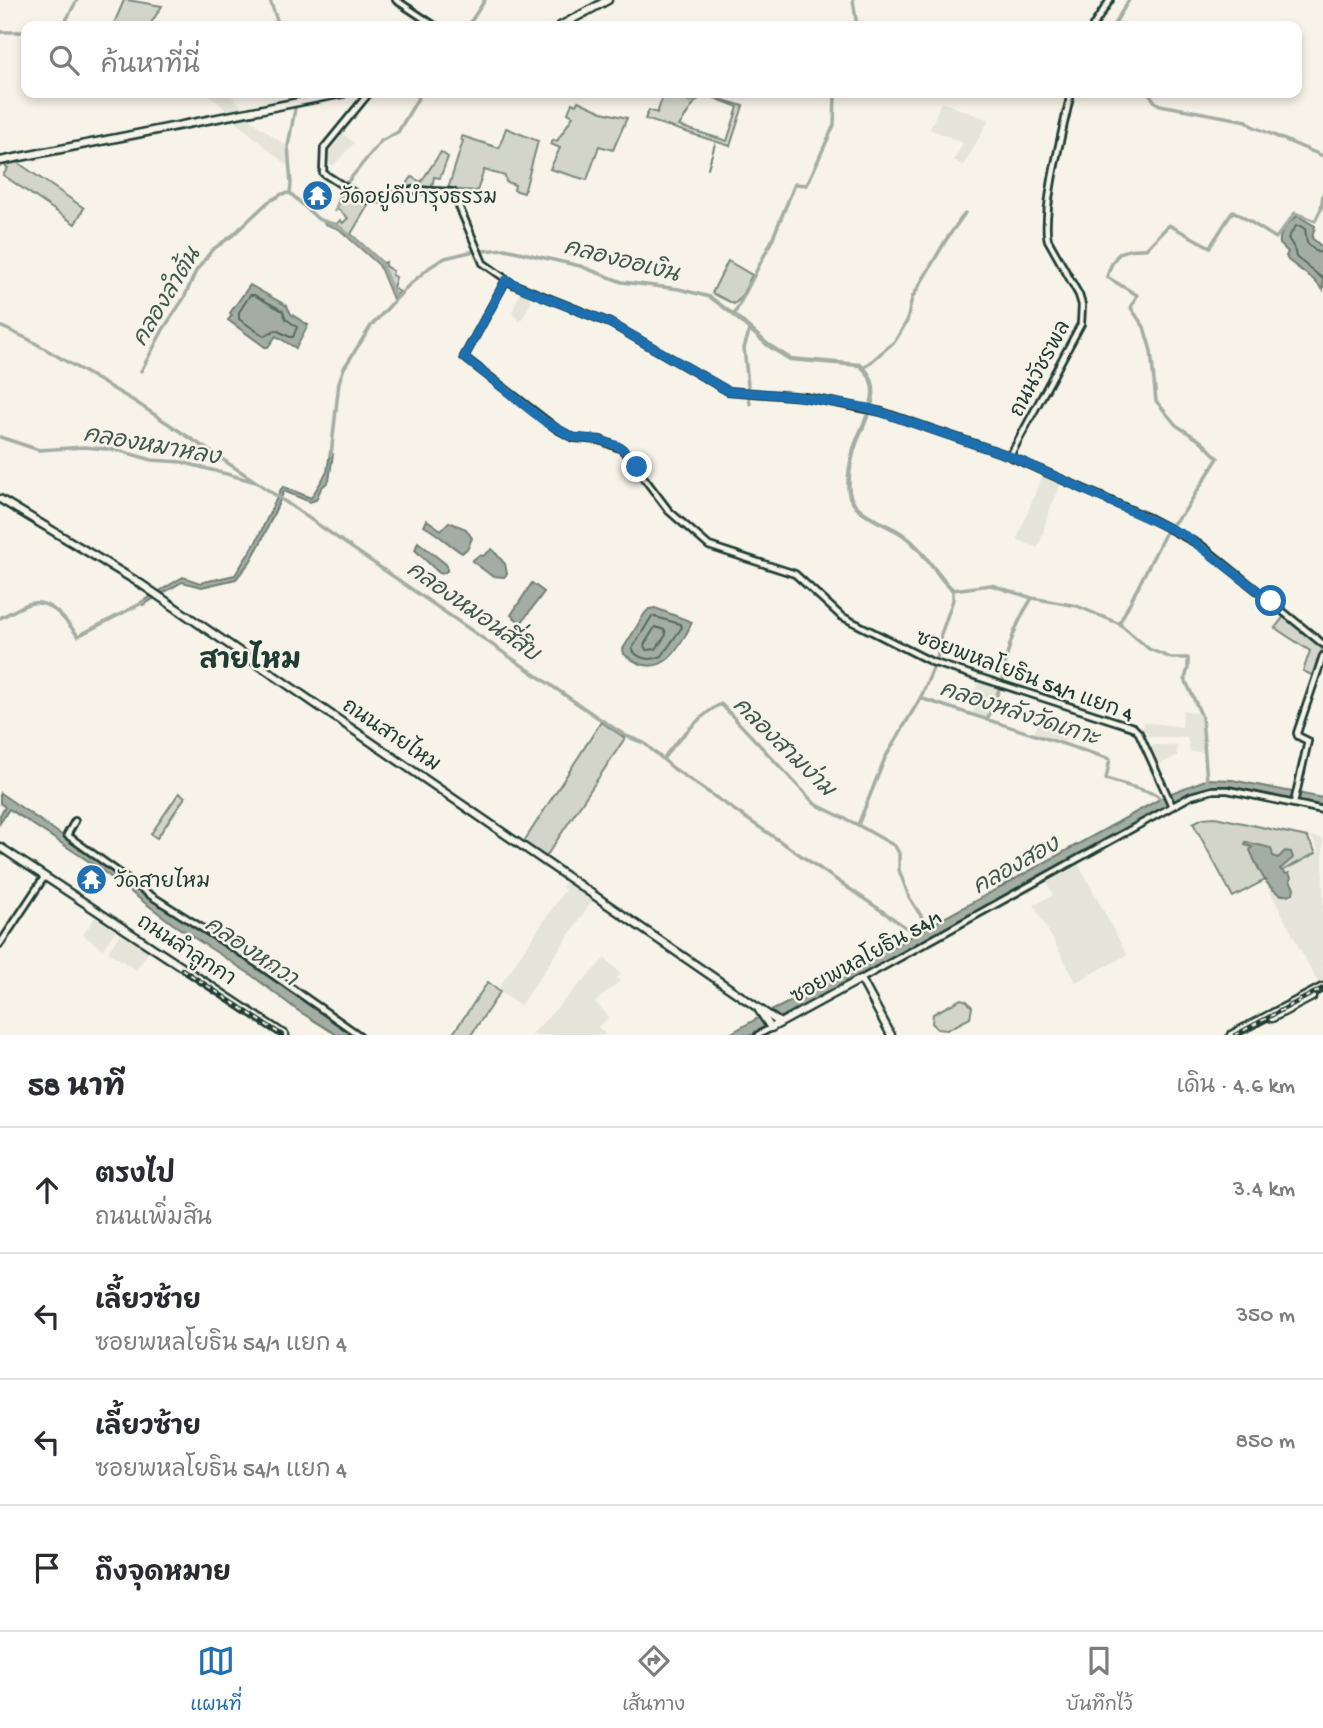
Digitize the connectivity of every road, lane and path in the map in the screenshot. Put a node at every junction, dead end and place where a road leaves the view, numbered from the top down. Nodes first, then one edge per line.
1 (396, 0) edge
2 (608, 0) edge
3 (1110, 0) edge
4 (428, 21) edge
5 (569, 21) edge
6 (1096, 21) edge
7 (318, 98) edge
8 (365, 98) edge
9 (1070, 98) edge
10 (0, 161) edge
11 (506, 280) junction
12 (1010, 456) junction
13 (0, 499) edge
14 (1323, 643) edge
15 (1323, 656) edge
16 (1294, 802) junction
17 (1171, 805) junction
18 (1323, 810) edge
19 (76, 822) dead end
20 (0, 849) edge
21 (44, 879) junction
22 (79, 901) junction
23 (0, 944) edge
24 (861, 979) junction
25 (1323, 989) edge
26 (245, 1011) junction
27 (761, 1011) junction
28 (778, 1022) junction
29 (771, 1027) junction
30 (278, 1035) edge
31 (285, 1035) edge
32 (359, 1035) edge
33 (758, 1035) edge
34 (891, 1035) edge
35 (1231, 1035) edge
36 (1239, 1035) edge

1 - 4 street
2 - 5 main road
3 - 6 street
7 - 10 main road
8 - 11 street
9 - 12 street, ถนนวัชรพล
11 - 12 street
11 - 17 street, ซอยพหลโยธิน 54/1 แยก 4
12 - 14 street
13 - 27 main road, ถนนสายไหม
15 - 16 street
16 - 17 street, ซอยพหลโยธิน 54/1
16 - 18 street, ซอยพหลโยธิน 54/1
17 - 24 street, ซอยพหลโยธิน 54/1
19 - 32 street
20 - 21 main road, ถนนลำลูกกา
20 - 22 main road, ถนนลำลูกกา
21 - 22 main road, ถนนลำลูกกา
21 - 23 street
22 - 26 main road, ถนนลำลูกกา
24 - 28 main road, ซอยพหลโยธิน 54/1
24 - 34 main road
25 - 35 main road
25 - 36 main road
26 - 30 main road, ถนนลำลูกกา
26 - 31 main road, ถนนลำลูกกา
27 - 28 main road, ถนนสายไหม
27 - 29 main road, ถนนสายไหม
28 - 29 main road, ซอยพหลโยธิน 54/1
29 - 33 street

